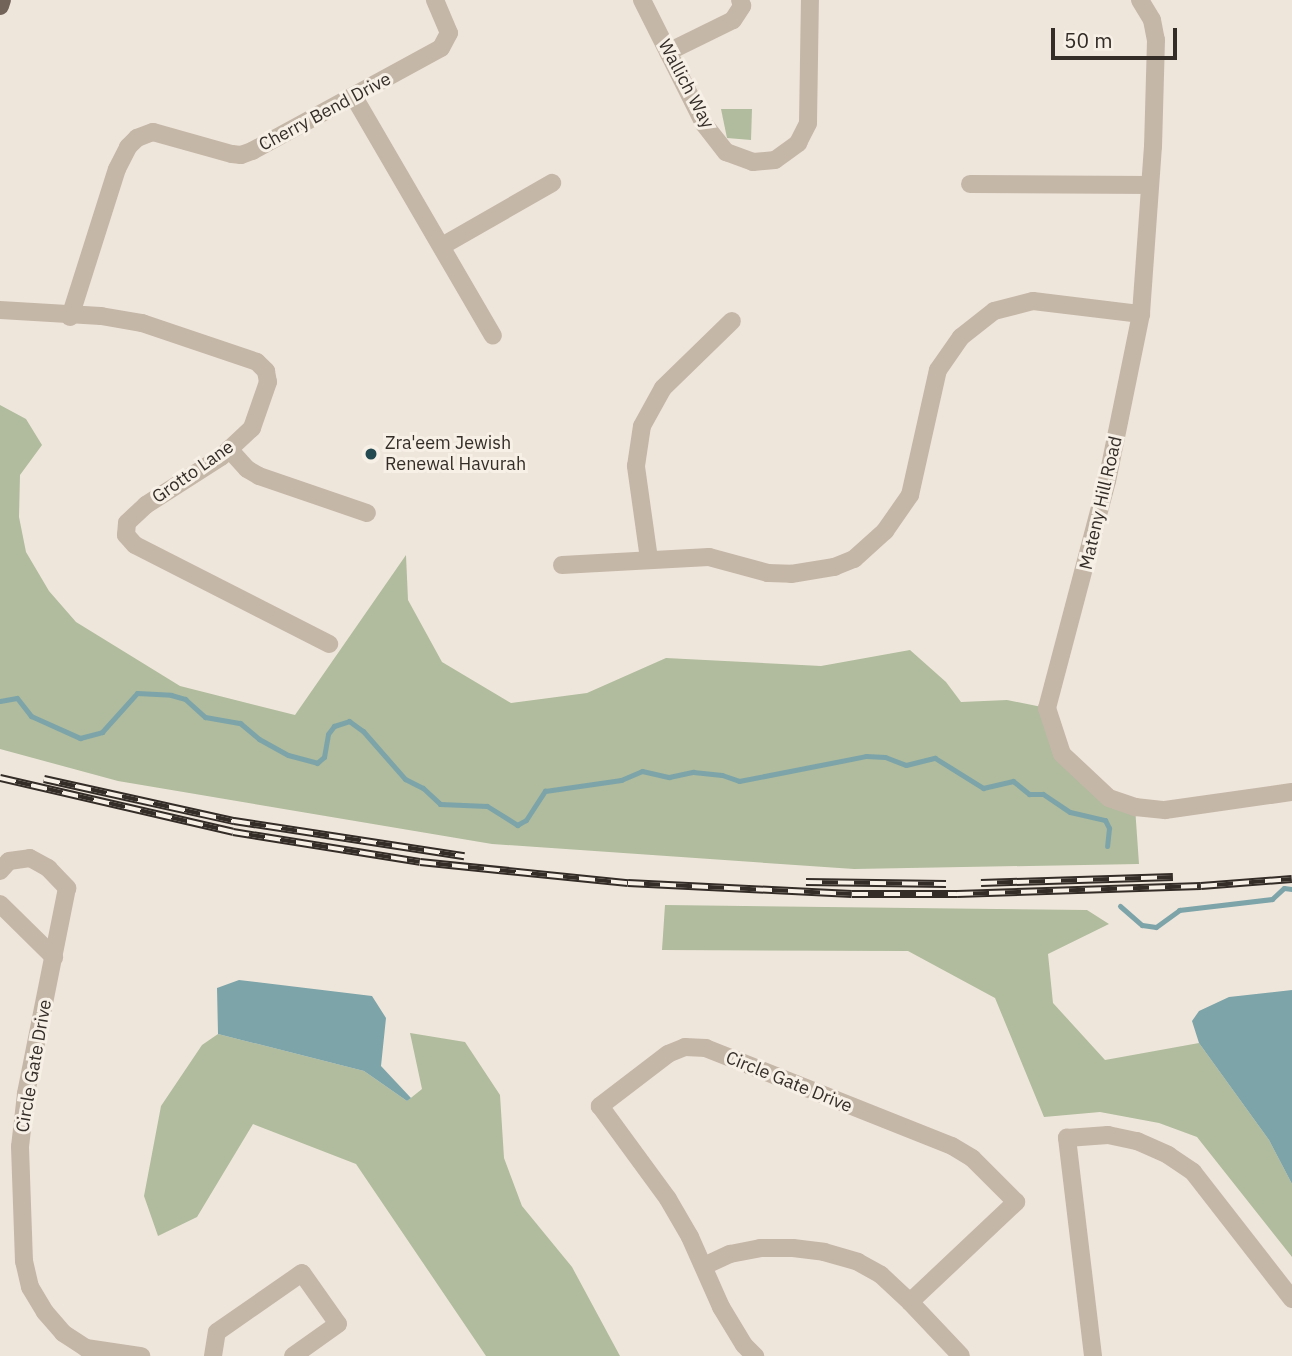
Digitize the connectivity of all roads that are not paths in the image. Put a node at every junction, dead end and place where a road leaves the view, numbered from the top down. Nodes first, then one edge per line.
1 (2, 0) edge
2 (435, 0) edge
3 (642, 0) edge
4 (740, 0) edge
5 (810, 0) edge
6 (1140, 0) edge
7 (0, 6) edge
8 (668, 52) junction
9 (354, 97) junction
10 (552, 183) dead end
11 (970, 184) dead end
12 (1150, 185) junction
13 (442, 246) junction
14 (0, 310) edge
15 (1140, 314) junction
16 (70, 317) junction
17 (732, 321) dead end
18 (493, 336) dead end
19 (229, 449) junction
20 (367, 513) dead end
21 (649, 559) junction
22 (562, 565) dead end
23 (329, 644) dead end
24 (1292, 792) edge
25 (0, 871) edge
26 (0, 904) edge
27 (54, 957) junction
28 (704, 1266) junction
29 (1292, 1299) edge
30 (910, 1302) junction
31 (141, 1356) edge
32 (213, 1356) edge
33 (293, 1356) edge
34 (755, 1356) edge
35 (961, 1356) edge
36 (1093, 1356) edge

1 - 7 main road
2 - 9 street, Cherry Bend Drive
3 - 8 street, Wallich Way
4 - 8 street
5 - 8 street, Wallich Way
6 - 12 street, Mateny Hill Road
9 - 13 street
9 - 16 street, Cherry Bend Drive
10 - 13 street
11 - 12 street
12 - 15 street, Mateny Hill Road
13 - 18 street
14 - 16 street, Grotto Lane
15 - 21 street
15 - 24 street, Mateny Hill Road
16 - 19 street, Grotto Lane
17 - 21 street
19 - 20 street
19 - 23 street, Grotto Lane
21 - 22 street
25 - 27 street, Circle Gate Drive
26 - 27 street
27 - 31 street, Circle Gate Drive
28 - 30 street
28 - 30 street, Circle Gate Drive
28 - 34 street, Circle Gate Drive
29 - 36 street
30 - 35 street
32 - 33 street

